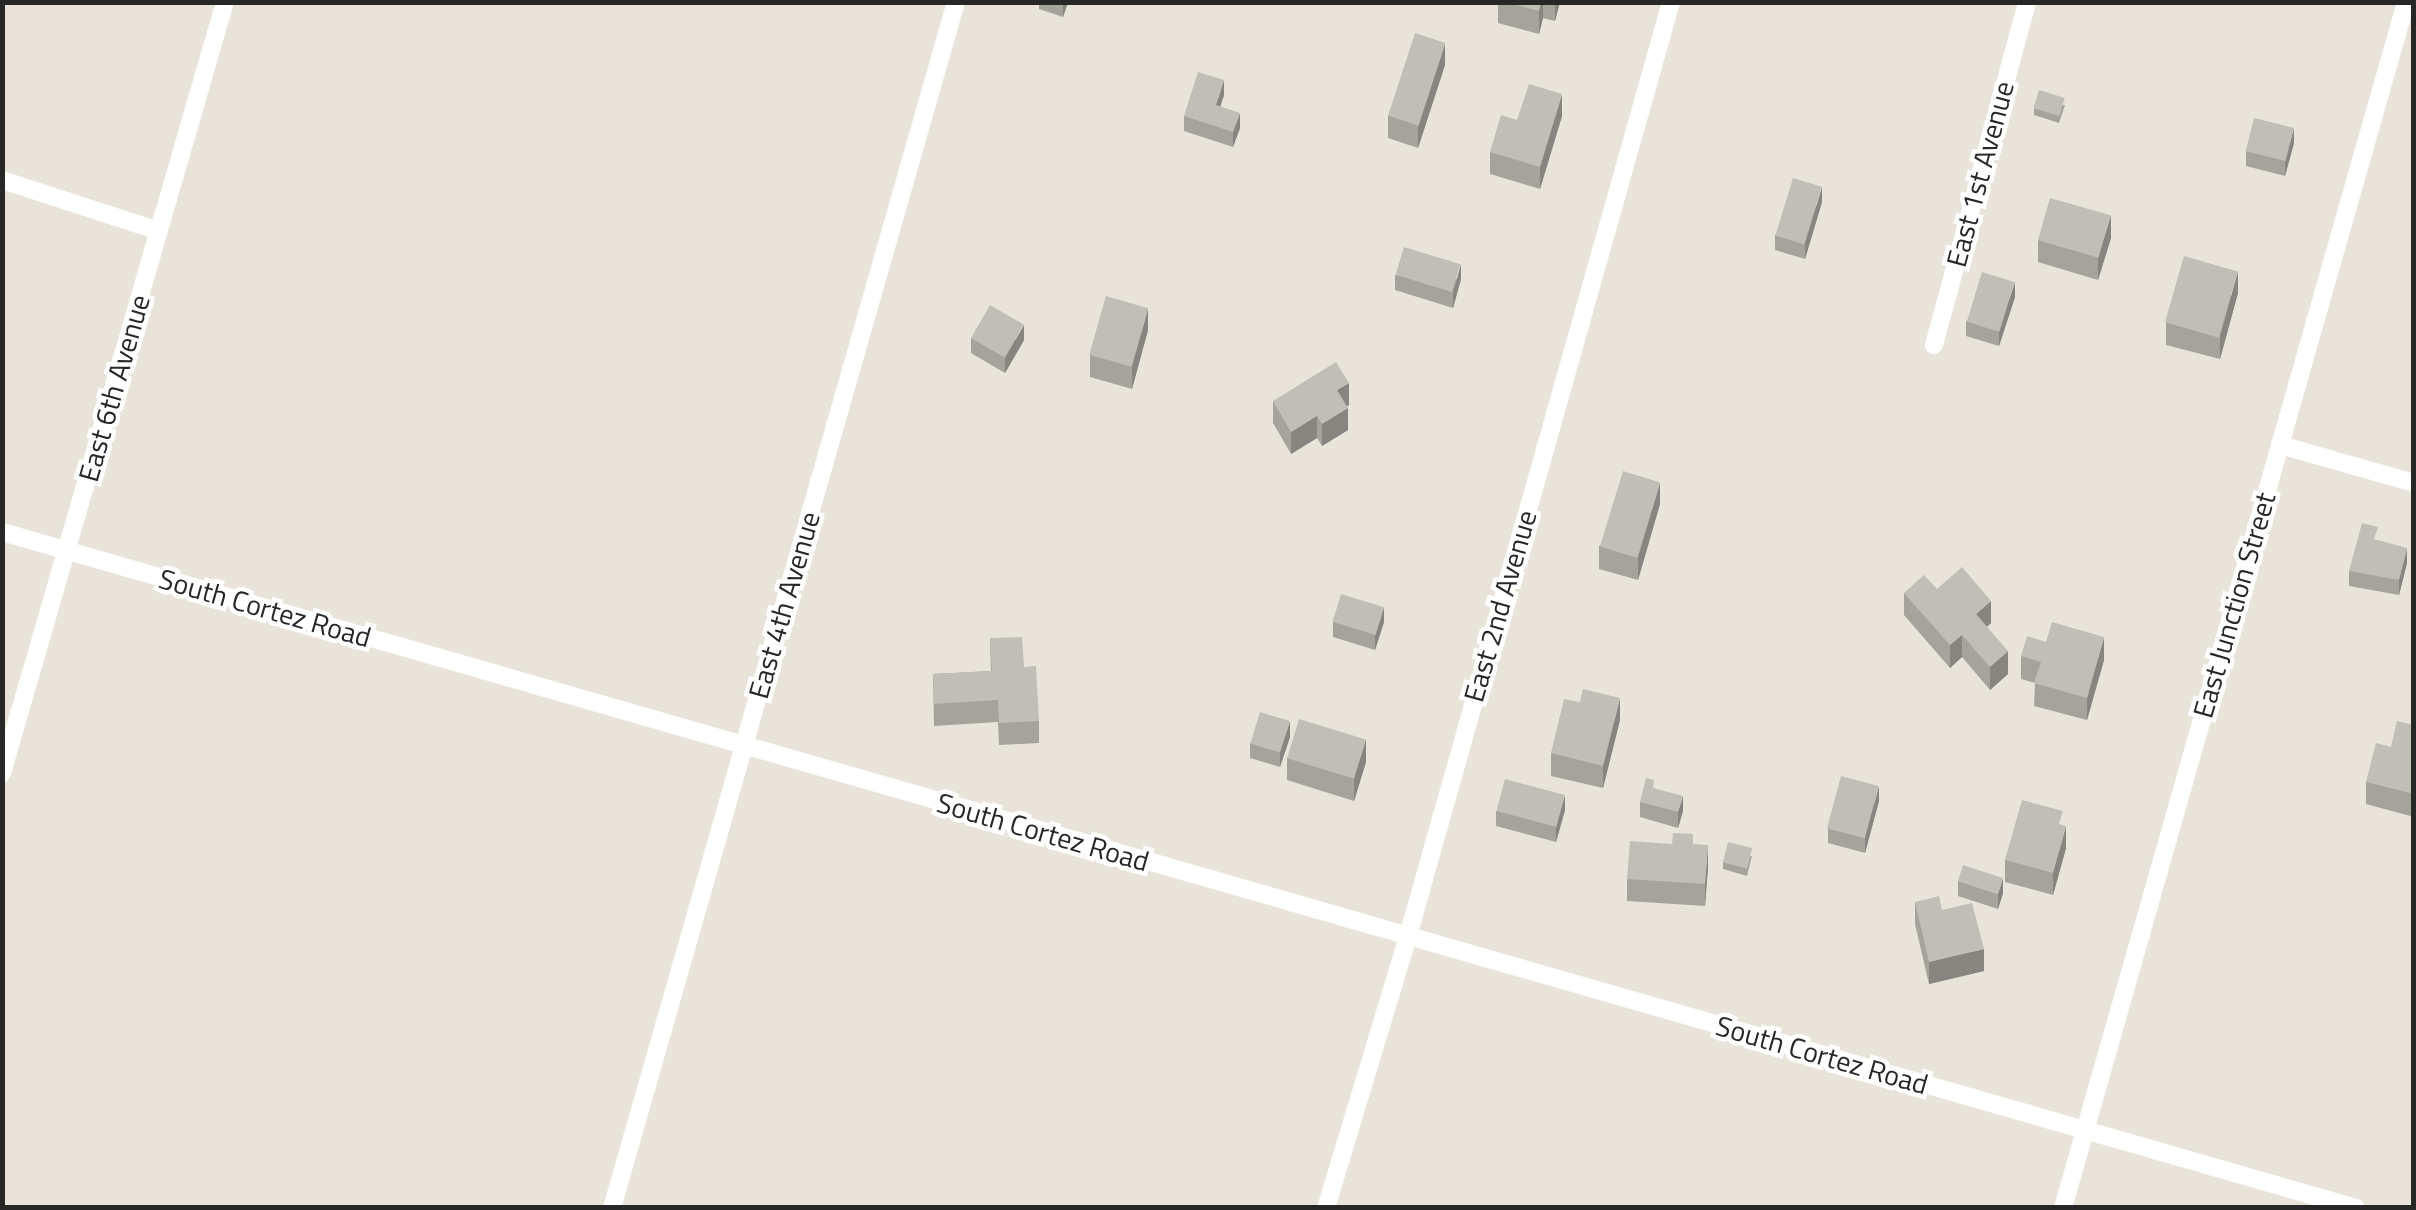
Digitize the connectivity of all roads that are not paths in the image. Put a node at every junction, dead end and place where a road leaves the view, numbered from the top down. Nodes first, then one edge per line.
1 (225, 2) edge
2 (956, 2) edge
3 (1671, 2) edge
4 (2026, 2) edge
5 (2406, 2) edge
6 (2, 180) edge
7 (159, 231) junction
8 (1934, 345) dead end
9 (2280, 445) junction
10 (2414, 483) edge
11 (2, 532) edge
12 (67, 551) junction
13 (744, 746) junction
14 (2, 773) edge
15 (1408, 936) junction
16 (2085, 1130) junction
17 (612, 1208) edge
18 (1326, 1208) edge
19 (2062, 1208) edge
20 (2356, 1208) edge

1 - 7 street, East 6th Avenue
2 - 13 street, East 4th Avenue
3 - 15 street, East 2nd Avenue
4 - 8 street, East 1st Avenue
5 - 9 street, East Junction Street
6 - 7 street
7 - 12 street, East 6th Avenue
9 - 10 street
9 - 16 street, East Junction Street
11 - 12 street, South Cortez Road
12 - 13 street, South Cortez Road
12 - 14 street, East 6th Avenue
13 - 15 street, South Cortez Road
13 - 17 street, East 4th Avenue
15 - 16 street, South Cortez Road
15 - 18 street, East 2nd Avenue
16 - 19 street, East Junction Street
16 - 20 street, South Cortez Road

